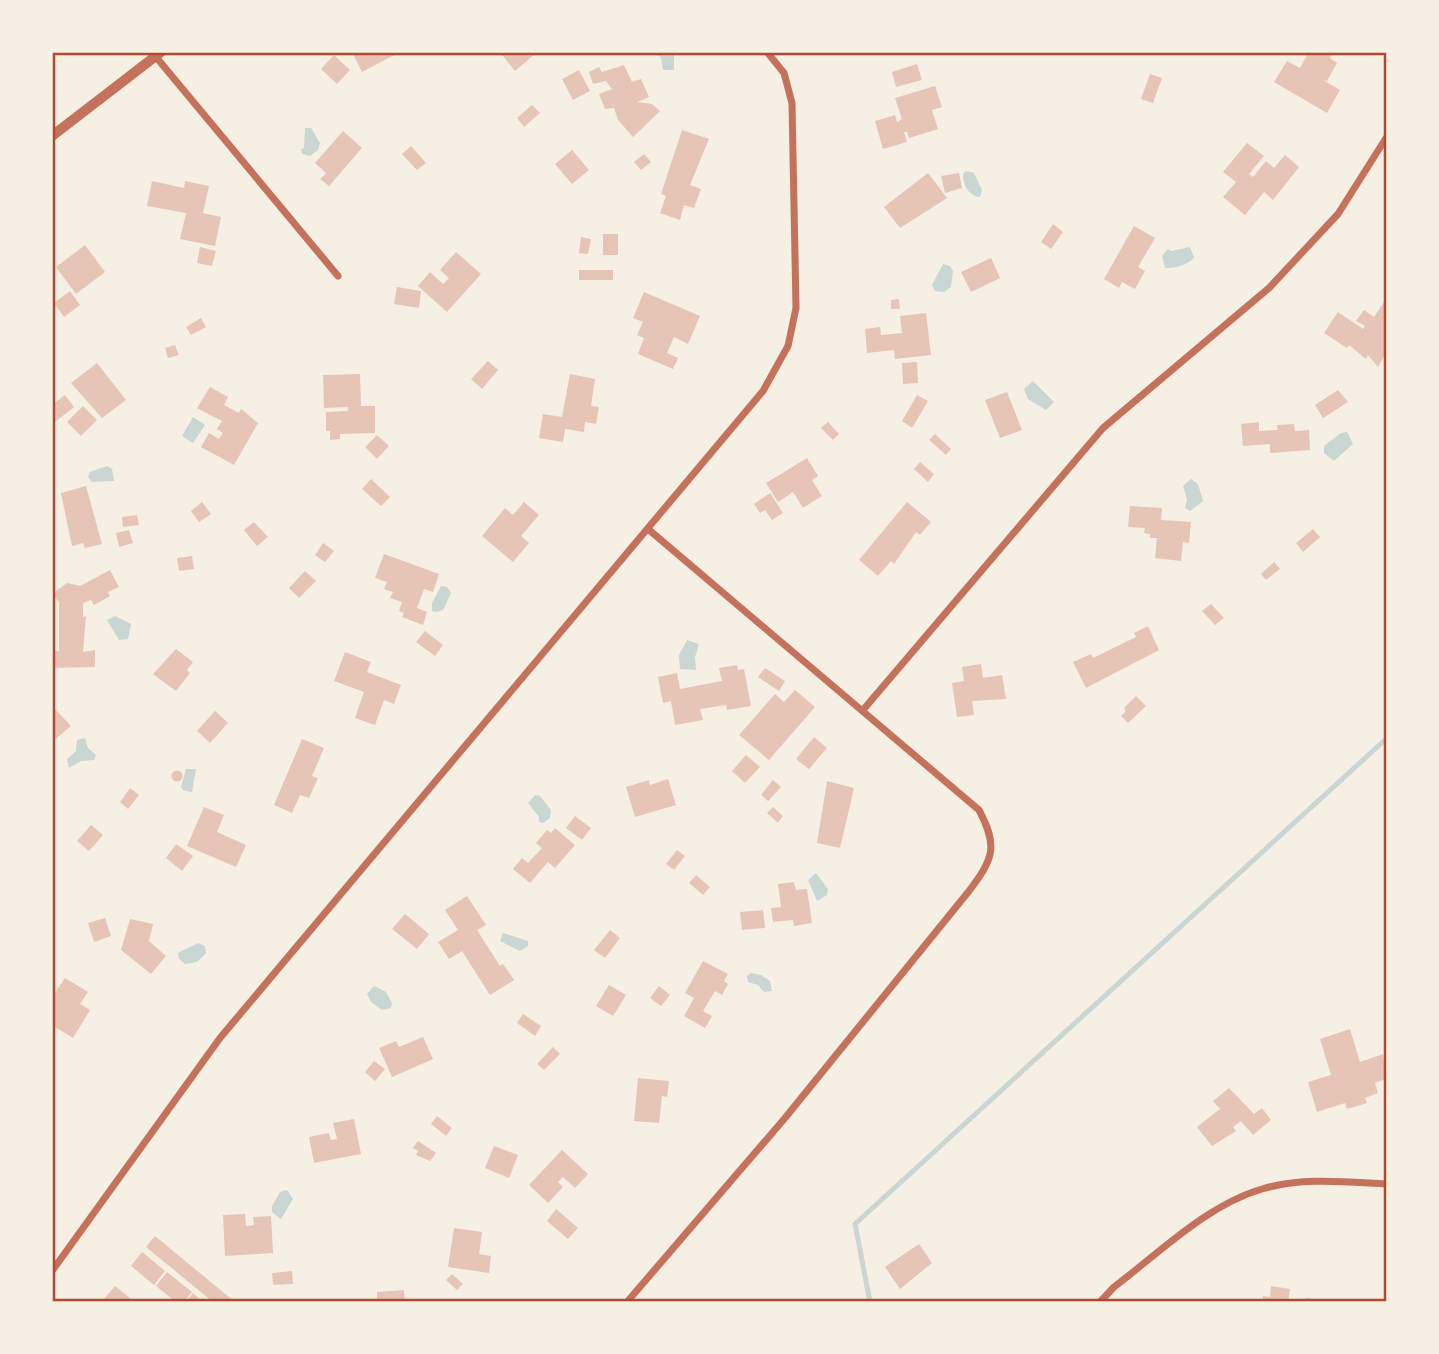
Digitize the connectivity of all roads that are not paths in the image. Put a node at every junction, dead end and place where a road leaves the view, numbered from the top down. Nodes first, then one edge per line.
1 (767, 52) edge
2 (159, 55) edge
3 (52, 136) edge
4 (1387, 138) edge
5 (338, 276) dead end
6 (649, 529) junction
7 (863, 710) junction
8 (1387, 1184) edge
9 (52, 1271) edge
10 (627, 1301) edge
11 (1100, 1301) edge

1 - 6 street
2 - 3 street
2 - 5 street
4 - 7 street
6 - 7 street
6 - 9 street
7 - 10 street
8 - 11 street

